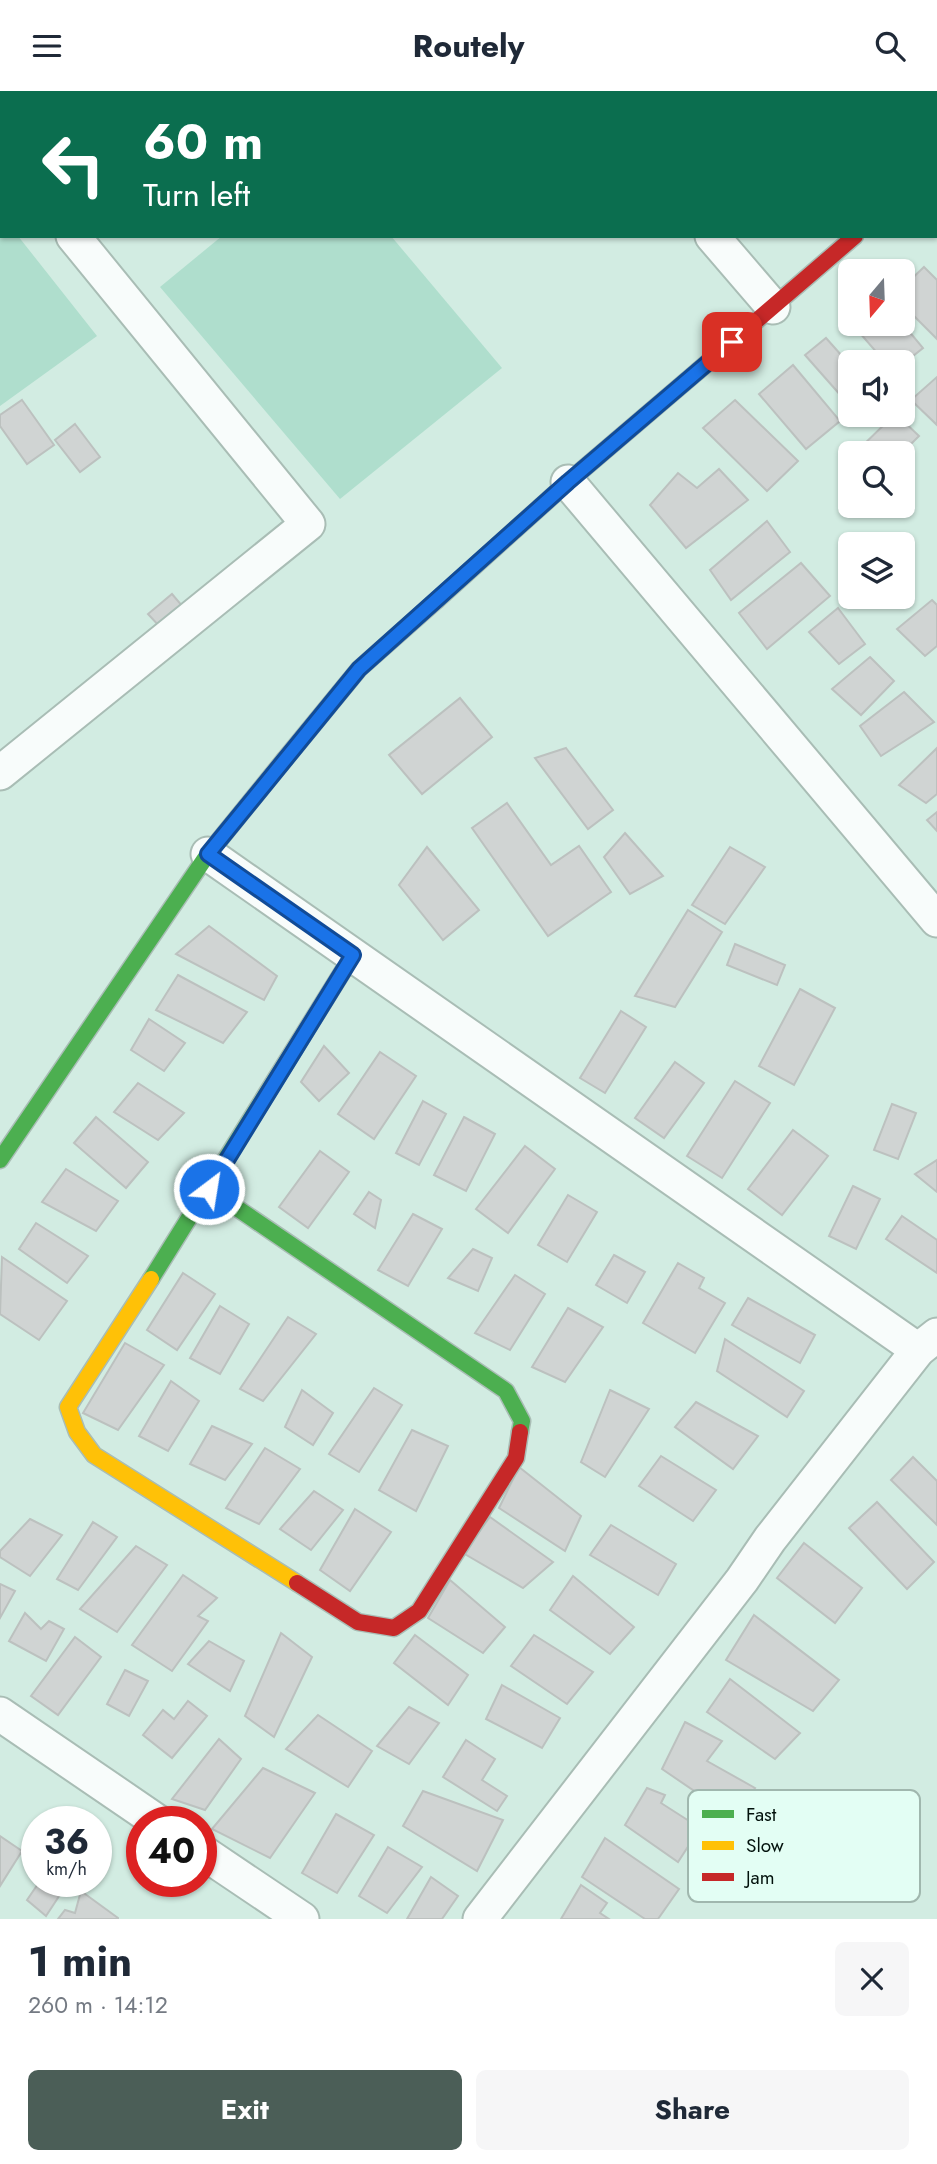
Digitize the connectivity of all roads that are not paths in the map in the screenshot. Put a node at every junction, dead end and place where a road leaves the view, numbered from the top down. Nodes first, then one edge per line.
1 (75, 238) edge
2 (714, 238) edge
3 (853, 238) edge
4 (772, 307) junction
5 (568, 482) junction
6 (0, 773) edge
7 (208, 854) junction
8 (937, 920) edge
9 (353, 955) junction
10 (0, 1160) edge
11 (209, 1189) junction
12 (928, 1343) edge
13 (0, 1714) edge
14 (135, 1806) edge
15 (217, 1862) edge
16 (302, 1919) edge
17 (480, 1919) edge

1 - 6 street
2 - 4 street
3 - 4 street
4 - 5 street
5 - 7 street
5 - 8 street
7 - 9 street
7 - 10 street
9 - 11 street
9 - 12 street
11 - 11 street
12 - 17 street
13 - 14 street
15 - 16 street

